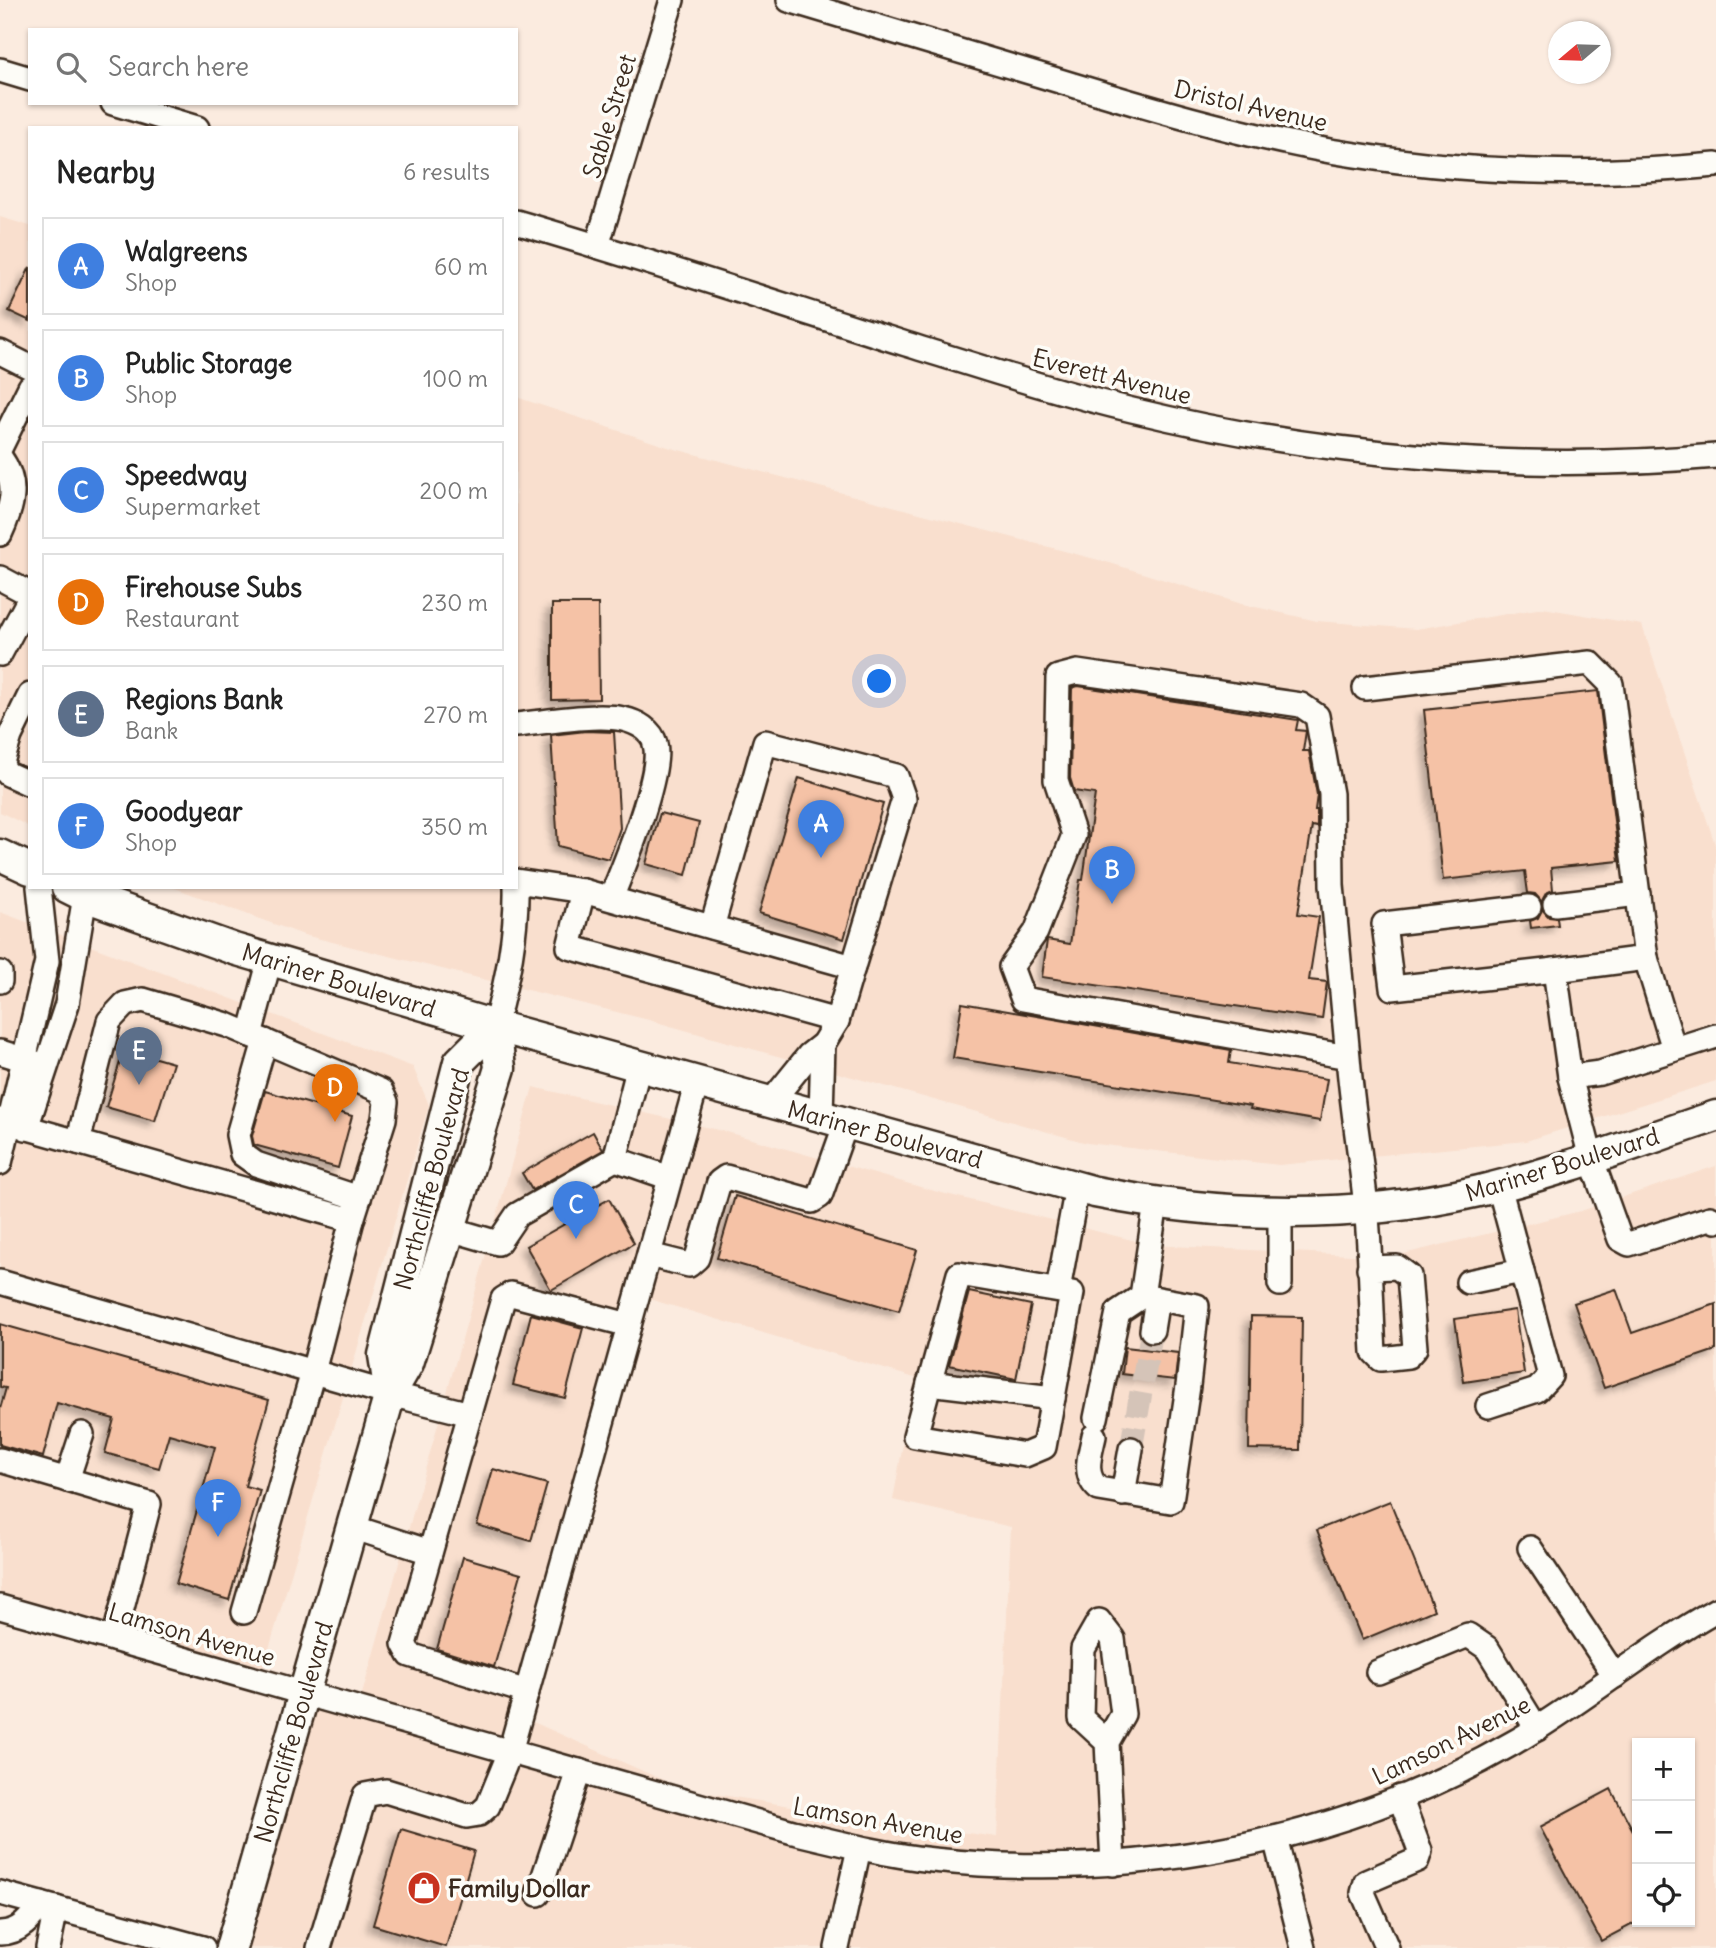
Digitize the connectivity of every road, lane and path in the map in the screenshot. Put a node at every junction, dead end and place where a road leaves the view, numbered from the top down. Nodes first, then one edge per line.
1 (671, 0) edge
2 (789, 0) edge
3 (0, 70) edge
4 (28, 78) edge
5 (120, 105) edge
6 (190, 126) edge
7 (1716, 165) edge
8 (518, 223) edge
9 (597, 246) junction
10 (0, 352) edge
11 (28, 366) edge
12 (28, 391) edge
13 (0, 448) edge
14 (1716, 456) edge
15 (0, 457) edge
16 (0, 534) edge
17 (0, 578) edge
18 (28, 595) edge
19 (28, 600) edge
20 (0, 654) edge
21 (1365, 688) dead end
22 (28, 699) edge
23 (518, 724) edge
24 (13, 732) edge
25 (28, 783) edge
26 (0, 855) edge
27 (28, 868) edge
28 (518, 881) edge
29 (39, 889) edge
30 (516, 889) edge
31 (79, 890) edge
32 (583, 891) junction
33 (1638, 894) junction
34 (611, 898) junction
35 (1555, 904) dead end
36 (1529, 907) dead end
37 (712, 927) junction
38 (1646, 958) junction
39 (270, 959) junction
40 (853, 967) junction
41 (1555, 970) junction
42 (0, 973) edge
43 (0, 981) edge
44 (837, 1021) junction
45 (495, 1026) junction
46 (1716, 1036) edge
47 (258, 1038) junction
48 (822, 1044) junction
49 (1674, 1049) junction
50 (0, 1052) edge
51 (1348, 1057) junction
52 (35, 1062) junction
53 (639, 1066) junction
54 (1570, 1077) junction
55 (697, 1082) junction
56 (771, 1102) junction
57 (1716, 1116) edge
58 (834, 1119) junction
59 (12, 1124) edge
60 (78, 1142) junction
61 (1591, 1158) junction
62 (615, 1159) junction
63 (0, 1163) edge
64 (670, 1178) junction
65 (1499, 1186) junction
66 (1077, 1187) junction
67 (359, 1198) junction
68 (1156, 1203) junction
69 (1366, 1208) junction
70 (1280, 1212) junction
71 (352, 1220) junction
72 (1716, 1222) edge
73 (450, 1229) junction
74 (649, 1255) junction
75 (1369, 1268) dead end
76 (1522, 1271) junction
77 (0, 1282) edge
78 (1468, 1282) dead end
79 (1280, 1284) dead end
80 (1058, 1290) junction
81 (1150, 1298) junction
82 (629, 1325) junction
83 (1152, 1330) tunnel mouth
84 (313, 1372) junction
85 (929, 1383) junction
86 (390, 1394) junction
87 (1053, 1398) junction
88 (1488, 1406) dead end
89 (470, 1414) junction
90 (82, 1434) dead end
91 (1131, 1449) tunnel mouth
92 (0, 1460) edge
93 (68, 1480) junction
94 (1123, 1494) junction
95 (352, 1527) junction
96 (1530, 1548) dead end
97 (430, 1552) junction
98 (0, 1607) edge
99 (1716, 1610) edge
100 (244, 1612) dead end
101 (114, 1639) junction
102 (1378, 1672) dead end
103 (1615, 1676) junction
104 (527, 1692) junction
105 (305, 1693) junction
106 (1537, 1728) junction
107 (1107, 1742) dead end
108 (510, 1752) junction
109 (579, 1772) junction
110 (1400, 1797) junction
111 (1275, 1838) junction
112 (859, 1848) junction
113 (1113, 1864) junction
114 (0, 1893) edge
115 (538, 1894) dead end
116 (49, 1906) junction
117 (0, 1933) edge
118 (48, 1948) edge
119 (203, 1948) edge
120 (231, 1948) edge
121 (319, 1948) edge
122 (837, 1948) edge
123 (1303, 1948) edge
124 (1387, 1948) edge

1 - 9 street, Sable Street
2 - 7 street, Dristol Avenue
3 - 4 street
5 - 6 street
8 - 9 street, Everett Avenue
9 - 14 street, Everett Avenue
10 - 11 street
12 - 13 street
15 - 16 street
17 - 18 street
19 - 20 street
21 - 33 street
22 - 24 street
23 - 34 street
24 - 25 street
26 - 27 main road
28 - 32 street
29 - 52 street
30 - 45 street
31 - 39 main road, Mariner Boulevard
31 - 52 street
32 - 34 street
32 - 44 street
33 - 35 street
33 - 38 street
34 - 37 street
36 - 41 street
37 - 40 street
37 - 40 street
38 - 41 street
38 - 49 street
39 - 45 main road, Mariner Boulevard
39 - 47 street
40 - 44 street
41 - 54 street
42 - 43 street
44 - 48 street
45 - 53 main road, Mariner Boulevard
45 - 73 main road, Northcliffe Boulevard
45 - 86 main road, Northcliffe Boulevard
46 - 49 street
47 - 60 street
47 - 67 street
47 - 67 street
48 - 56 street
48 - 58 street
49 - 54 street
50 - 52 street
51 - 51 street
51 - 69 street
52 - 59 street
53 - 55 main road, Mariner Boulevard
53 - 62 street
54 - 61 street
55 - 56 main road, Mariner Boulevard
55 - 64 street
56 - 58 main road, Mariner Boulevard
57 - 61 main road, Mariner Boulevard
58 - 66 main road, Mariner Boulevard
58 - 74 street
59 - 60 street
59 - 63 street
60 - 71 street
61 - 65 main road, Mariner Boulevard
61 - 72 street
62 - 64 street
62 - 73 street
64 - 74 street
65 - 69 main road, Mariner Boulevard
65 - 76 street
66 - 68 main road, Mariner Boulevard
66 - 80 street
67 - 71 street
68 - 70 main road, Mariner Boulevard
68 - 81 street
69 - 70 main road, Mariner Boulevard
69 - 75 street
70 - 79 street
71 - 84 street
73 - 86 main road, Northcliffe Boulevard
74 - 82 street
76 - 78 street
76 - 88 street
77 - 84 street
80 - 85 street
80 - 87 street
81 - 83 street
81 - 94 street
81 - 94 street
82 - 89 street
82 - 104 street
84 - 86 street
84 - 100 street
85 - 87 street
85 - 87 street
86 - 89 street
86 - 95 main road, Northcliffe Boulevard
89 - 97 street
90 - 93 street
91 - 94 street
92 - 93 street
93 - 101 street
95 - 97 street
95 - 105 main road, Northcliffe Boulevard
96 - 103 street
97 - 104 street
98 - 101 street, Lamson Avenue
99 - 103 street, Lamson Avenue
101 - 105 street, Lamson Avenue
102 - 106 street
103 - 106 street, Lamson Avenue
104 - 108 street
105 - 108 street, Lamson Avenue
105 - 120 main road, Northcliffe Boulevard
106 - 110 street, Lamson Avenue
107 - 113 street
108 - 109 street, Lamson Avenue
108 - 121 street
109 - 112 street, Lamson Avenue
109 - 115 street
110 - 111 street, Lamson Avenue
110 - 124 street
111 - 113 street, Lamson Avenue
111 - 123 street
112 - 113 street, Lamson Avenue
112 - 122 street
114 - 116 street
116 - 117 street
116 - 118 street
116 - 119 street

